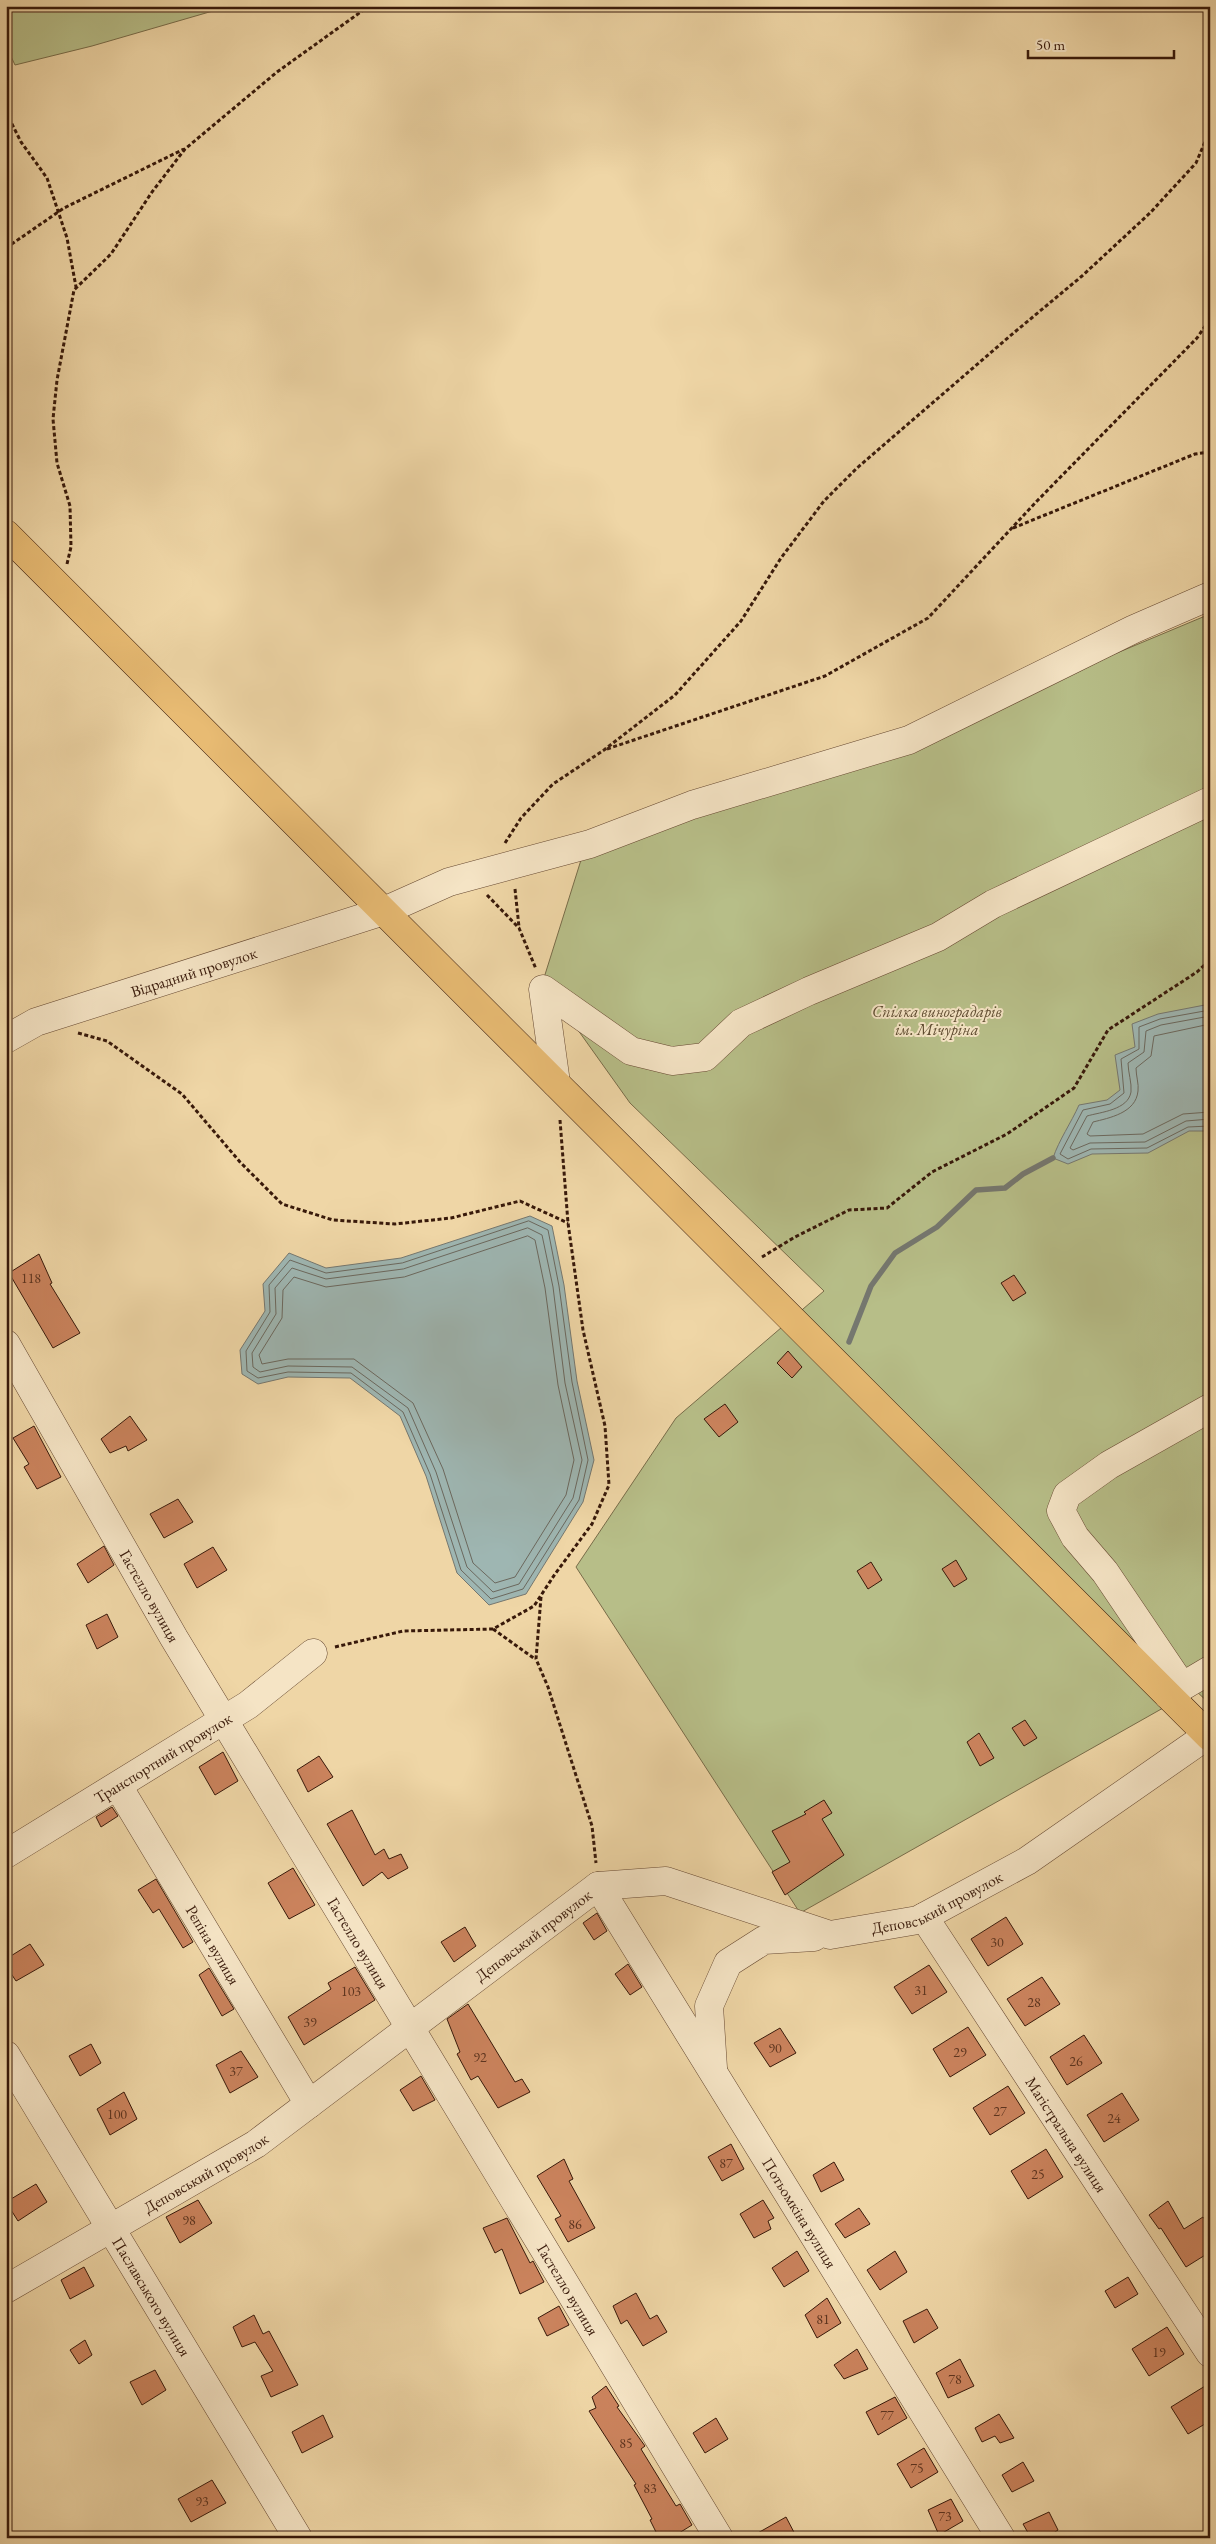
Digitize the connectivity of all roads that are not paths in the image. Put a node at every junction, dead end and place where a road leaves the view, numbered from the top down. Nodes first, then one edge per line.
1 (6, 534) edge
2 (1210, 596) edge
3 (1210, 801) edge
4 (384, 911) junction
5 (6, 1039) edge
6 (556, 1084) junction
7 (6, 1344) edge
8 (1210, 1408) edge
9 (313, 1653) road end
10 (1210, 1670) edge
11 (1175, 1691) junction
12 (223, 1720) junction
13 (1209, 1736) edge
14 (118, 1786) junction
15 (6, 1854) edge
16 (598, 1886) junction
17 (924, 1917) junction
18 (830, 1935) junction
19 (409, 2029) junction
20 (6, 2055) edge
21 (714, 2072) junction
22 (309, 2104) junction
23 (110, 2227) junction
24 (6, 2289) edge
25 (1210, 2353) edge
26 (298, 2538) edge
27 (719, 2538) edge
28 (1001, 2538) edge

1 - 4 main road
2 - 4 street, Відрадний провулок
3 - 6 street
4 - 5 street, Відрадний провулок
4 - 6 main road
6 - 11 main road
7 - 12 street, Гастелло вулиця
8 - 11 street
9 - 12 street, Транспортний провулок
10 - 11 street
11 - 13 main road
12 - 14 street, Транспортний провулок
12 - 19 street, Гастелло вулиця
13 - 17 street, Деповський провулок
14 - 15 street, Транспортний провулок
14 - 22 street, Рєпіна вулиця
16 - 18 street, Деповський провулок
16 - 19 street, Деповський провулок
16 - 21 street, Потьомкіна вулиця
17 - 18 street, Деповський провулок
17 - 25 street, Магістральна вулиця
18 - 21 street
19 - 22 street, Деповський провулок
19 - 27 street, Гастелло вулиця
20 - 23 street, Паславського вулиця
21 - 28 street, Потьомкіна вулиця
22 - 23 street, Деповський провулок
23 - 24 street, Деповський провулок
23 - 26 street, Паславського вулиця

